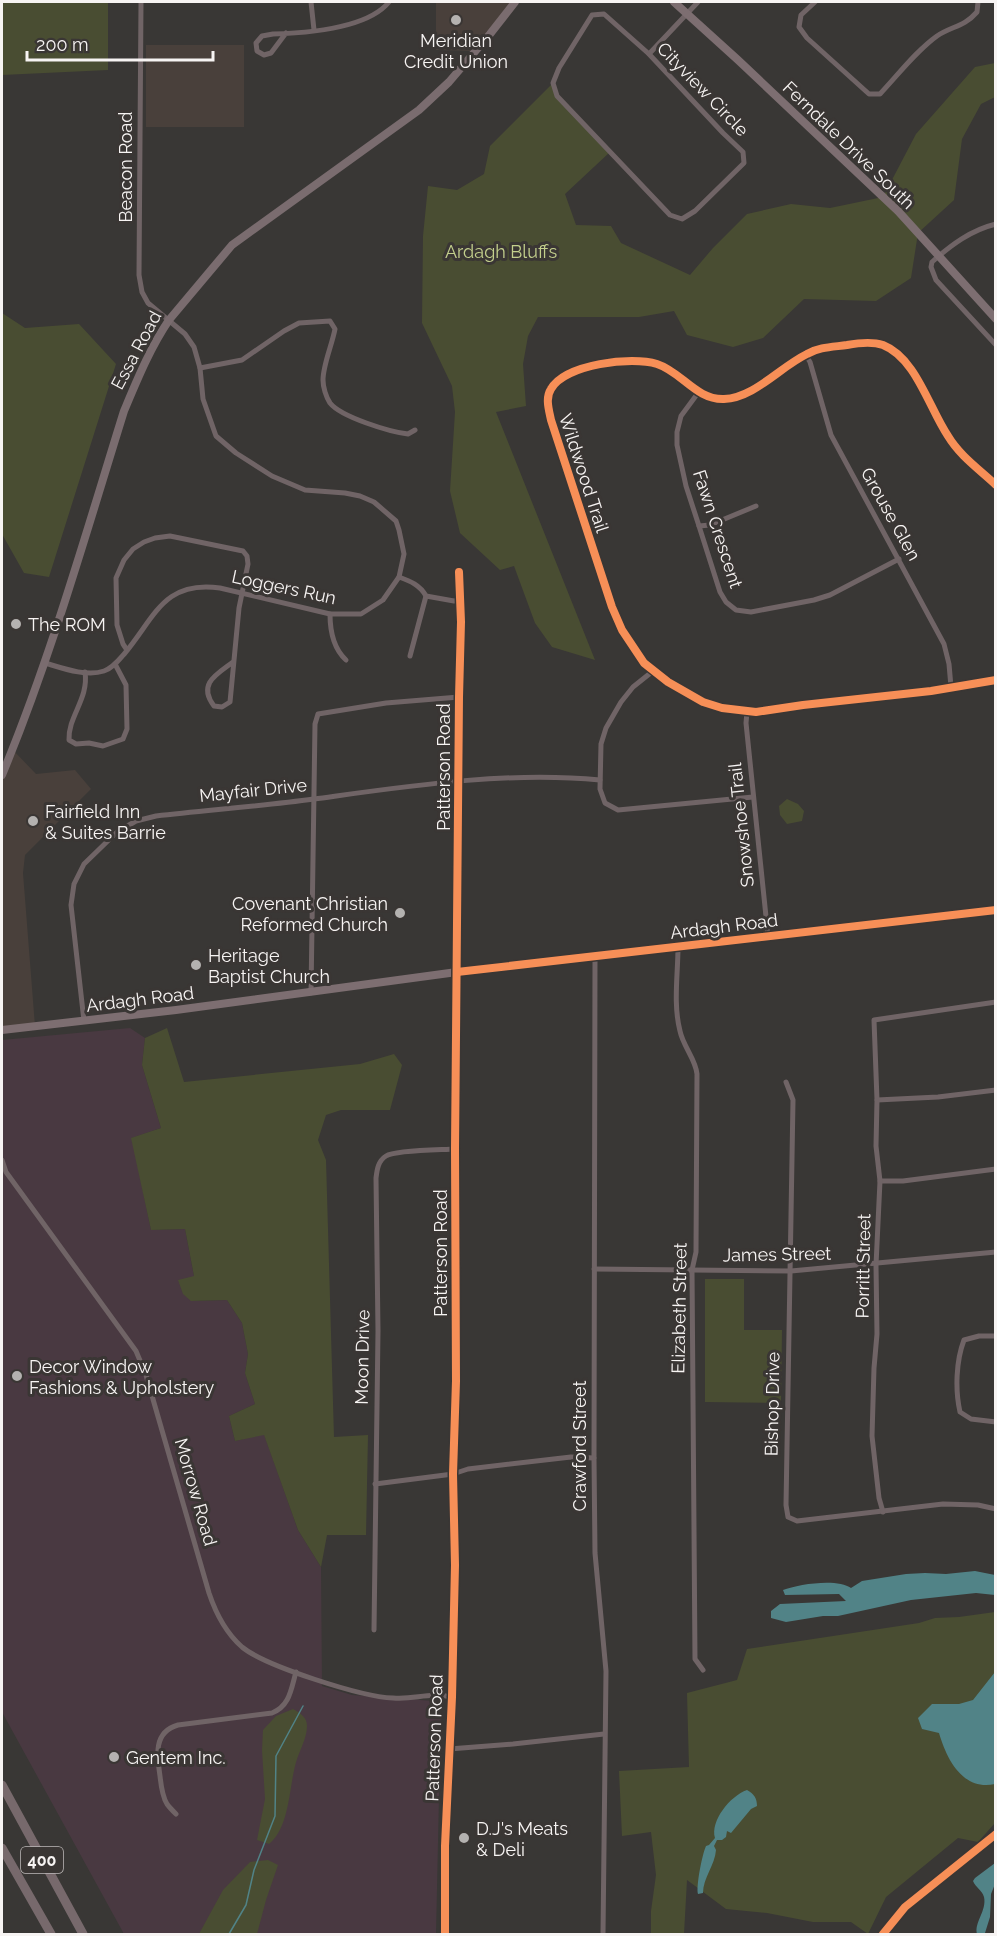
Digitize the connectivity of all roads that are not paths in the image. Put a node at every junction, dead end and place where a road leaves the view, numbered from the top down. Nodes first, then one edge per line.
1 (141, 2) edge
2 (311, 2) edge
3 (389, 2) edge
4 (515, 2) edge
5 (674, 2) edge
6 (698, 2) edge
7 (815, 2) edge
8 (978, 2) edge
9 (687, 14) junction
10 (314, 30) junction
11 (286, 33) junction
12 (649, 54) junction
13 (996, 224) edge
14 (939, 255) junction
15 (996, 319) edge
16 (169, 320) junction
17 (996, 345) edge
18 (805, 354) junction
19 (200, 368) junction
20 (698, 393) junction
21 (415, 430) dead end
22 (996, 484) edge
23 (756, 506) dead end
24 (699, 526) junction
25 (899, 559) junction
26 (459, 572) dead end
27 (399, 577) junction
28 (242, 593) junction
29 (426, 596) junction
30 (460, 600) junction
31 (330, 614) junction
32 (128, 650) junction
33 (410, 656) dead end
34 (346, 660) dead end
35 (233, 662) junction
36 (45, 663) junction
37 (115, 664) junction
38 (653, 671) junction
39 (85, 672) junction
40 (996, 680) edge
41 (951, 687) junction
42 (459, 698) junction
43 (747, 712) junction
44 (2, 775) edge
45 (600, 780) junction
46 (458, 781) junction
47 (753, 797) junction
48 (315, 799) junction
49 (996, 910) edge
50 (768, 936) junction
51 (678, 947) junction
52 (596, 957) junction
53 (457, 972) junction
54 (311, 993) junction
55 (996, 1002) edge
56 (84, 1021) junction
57 (2, 1030) edge
58 (786, 1082) dead end
59 (996, 1090) edge
60 (877, 1100) junction
61 (455, 1149) junction
62 (2, 1160) edge
63 (996, 1169) edge
64 (880, 1181) junction
65 (996, 1252) edge
66 (876, 1265) junction
67 (594, 1269) junction
68 (692, 1270) junction
69 (791, 1271) junction
70 (996, 1336) edge
71 (996, 1422) edge
72 (594, 1458) junction
73 (453, 1474) junction
74 (375, 1484) junction
75 (996, 1509) edge
76 (883, 1512) junction
77 (374, 1630) dead end
78 (703, 1670) dead end
79 (296, 1672) junction
80 (452, 1697) junction
81 (604, 1734) junction
82 (448, 1749) junction
83 (2, 1785) edge
84 (176, 1814) dead end
85 (996, 1834) edge
86 (2, 1848) edge
87 (51, 1935) edge
88 (83, 1935) edge
89 (445, 1935) edge
90 (603, 1935) edge
91 (883, 1935) edge

1 - 16 street, Beacon Road
2 - 10 street
3 - 10 street
4 - 16 main road, Essa Road
5 - 9 street, Ferndale Drive South
6 - 9 street
7 - 8 street
9 - 12 street
9 - 14 street, Ferndale Drive South
10 - 11 street
11 - 11 street
12 - 12 street, Cityview Circle
13 - 14 street
14 - 15 street, Ferndale Drive South
14 - 17 street
16 - 19 street, Loggers Run
16 - 36 main road, Essa Road
18 - 20 street, Wildwood Trail
18 - 22 street, Wildwood Trail
18 - 25 street, Grouse Glen
19 - 21 street
19 - 27 street, Loggers Run
20 - 24 street, Fawn Crescent
20 - 38 street, Wildwood Trail
23 - 24 street
24 - 25 street, Fawn Crescent
25 - 41 street, Grouse Glen
26 - 30 street, Patterson Road
27 - 29 street
27 - 31 street, Loggers Run
28 - 31 street, Loggers Run
28 - 32 street, Loggers Run
28 - 32 street
28 - 35 street
29 - 30 street
29 - 33 street
30 - 42 street, Patterson Road
31 - 34 street
32 - 37 street, Loggers Run
35 - 35 street
36 - 39 street
36 - 44 main road, Essa Road
37 - 39 street
37 - 39 street
38 - 43 street, Wildwood Trail
38 - 45 street
40 - 41 street, Wildwood Trail
41 - 43 street, Wildwood Trail
42 - 46 street, Patterson Road
42 - 48 street
43 - 47 street, Snowshoe Trail
45 - 46 street, Mayfair Drive
45 - 47 street
46 - 48 street, Mayfair Drive
46 - 53 street, Patterson Road
47 - 50 street, Snowshoe Trail
48 - 54 street
48 - 56 street, Mayfair Drive
49 - 50 street, Ardagh Road
50 - 51 street, Ardagh Road
51 - 52 street, Ardagh Road
51 - 68 street, Elizabeth Street
52 - 53 street, Ardagh Road
52 - 67 street, Crawford Street
53 - 54 street, Ardagh Road
53 - 61 street, Patterson Road
54 - 56 street, Ardagh Road
55 - 60 street, Porritt Street
56 - 57 street, Ardagh Road
58 - 69 street, Bishop Drive
59 - 60 street
60 - 64 street, Porritt Street
61 - 73 street, Patterson Road
61 - 74 street, Moon Drive
62 - 79 street, Morrow Road
63 - 64 street
64 - 66 street, Porritt Street
65 - 66 street, James Street
66 - 69 street, James Street
66 - 76 street, Porritt Street
67 - 68 street, James Street
67 - 72 street, Crawford Street
68 - 69 street, James Street
68 - 78 street, Elizabeth Street
69 - 76 street, Bishop Drive
70 - 71 street
72 - 73 street
72 - 81 street, Crawford Street
73 - 74 street
73 - 80 street, Patterson Road
74 - 77 street, Moon Drive
75 - 76 street, Bishop Drive
79 - 80 street, Morrow Road
79 - 84 street
80 - 82 street, Patterson Road
81 - 82 street
81 - 90 street, Crawford Street
82 - 89 street, Patterson Road
83 - 88 highway, 400
85 - 91 street
86 - 87 highway, 400

